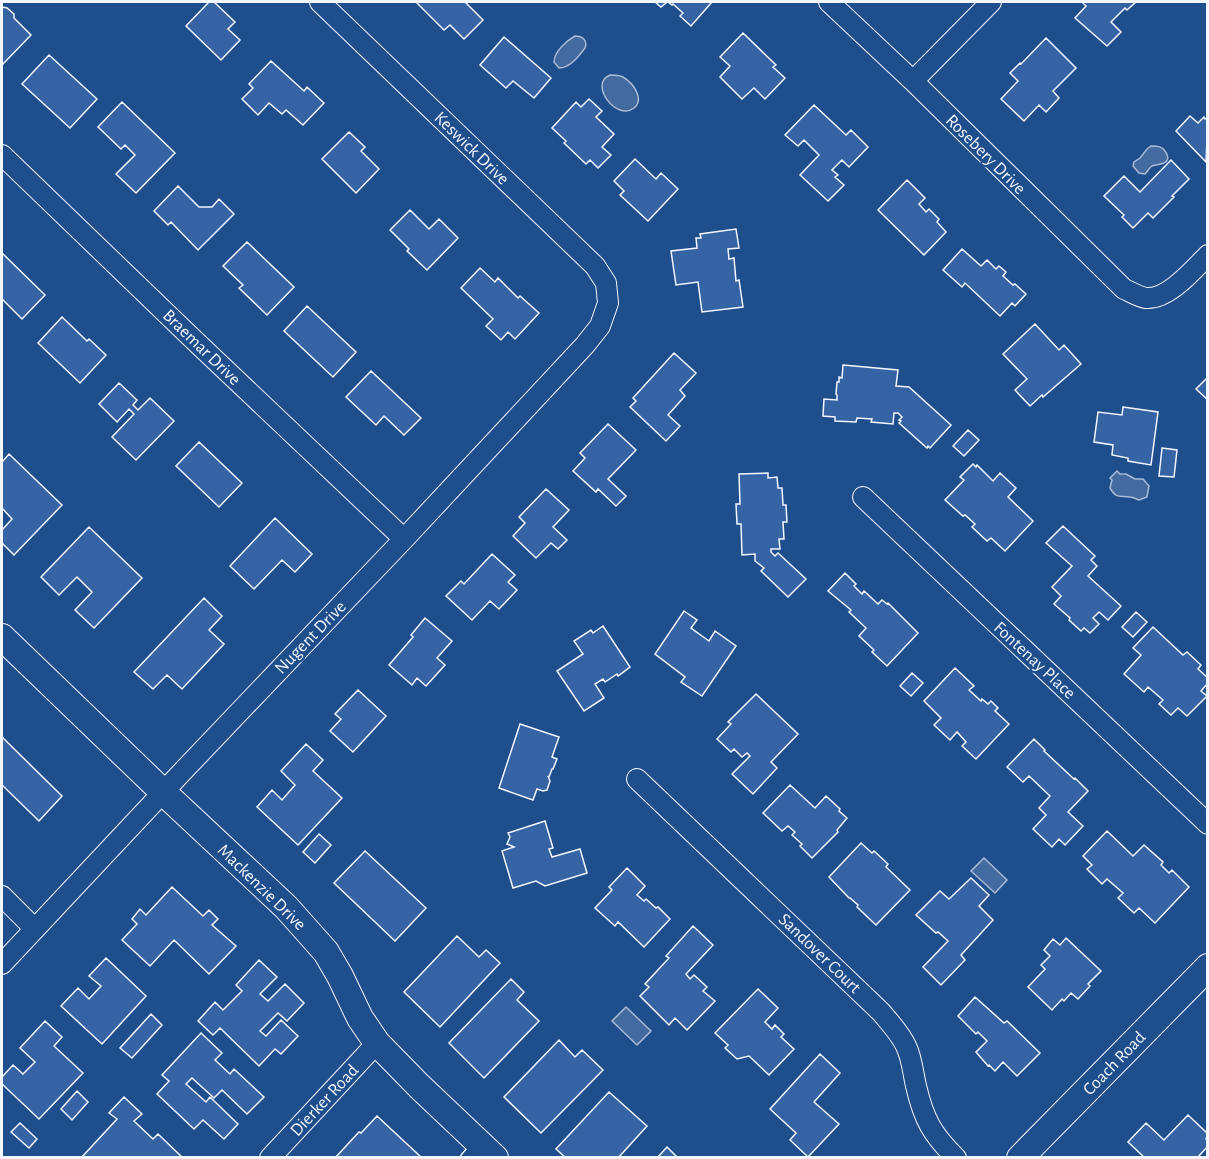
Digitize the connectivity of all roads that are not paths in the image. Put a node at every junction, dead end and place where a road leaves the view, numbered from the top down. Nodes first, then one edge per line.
1 (320, 2) edge
2 (829, 2) edge
3 (991, 2) edge
4 (913, 81) junction
5 (2, 155) edge
6 (1208, 255) edge
7 (608, 303) joint
8 (863, 497) dead end
9 (404, 539) junction
10 (2, 637) edge
11 (637, 779) dead end
12 (162, 792) junction
13 (1208, 824) edge
14 (2, 896) edge
15 (35, 929) junction
16 (2, 964) edge
17 (1208, 967) edge
18 (377, 1043) junction
19 (480, 1153) edge
20 (270, 1158) edge
21 (956, 1158) edge
22 (1020, 1158) edge

1 - 7 street, Keswick Drive
2 - 4 street, Rosebery Drive
3 - 4 street
4 - 6 street, Rosebery Drive
5 - 9 street, Braemar Drive
7 - 9 street, Nugent Drive
8 - 13 street, Fontenay Place
9 - 12 street, Nugent Drive
10 - 12 street, Mackenzie Drive
11 - 21 street, Sandover Court
12 - 15 street, Nugent Drive
12 - 18 street, Mackenzie Drive
14 - 15 street
15 - 16 street, Nugent Drive
17 - 22 street, Coach Road
18 - 19 street, Mackenzie Drive
18 - 20 street, Dierker Road

